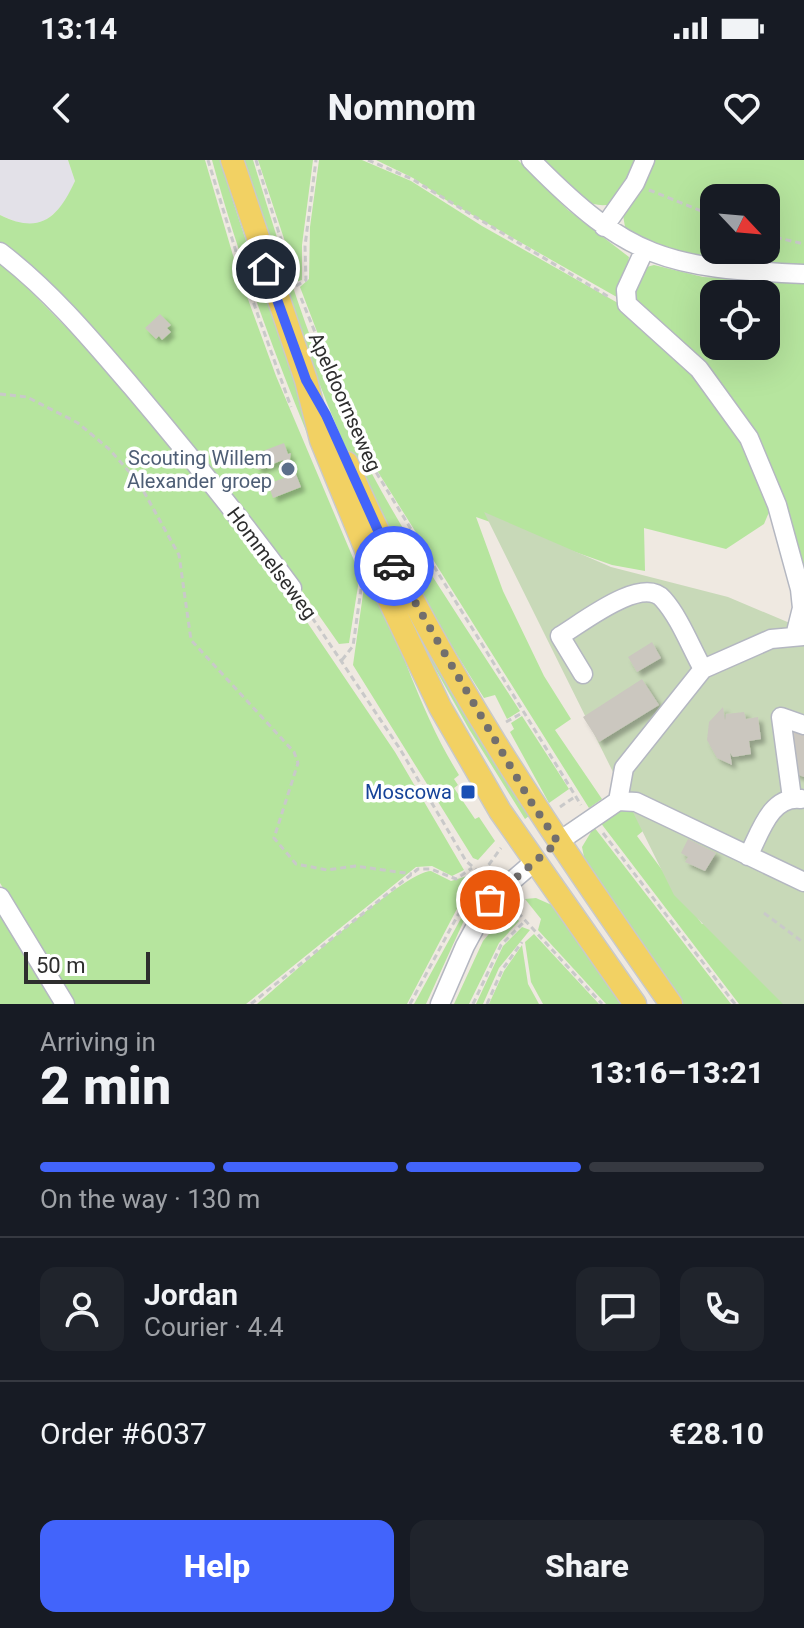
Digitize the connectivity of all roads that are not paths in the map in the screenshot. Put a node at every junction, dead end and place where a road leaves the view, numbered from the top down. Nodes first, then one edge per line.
1 (232, 160) edge
2 (531, 160) edge
3 (645, 160) edge
4 (604, 227) junction
5 (644, 251) junction
6 (0, 252) edge
7 (804, 274) edge
8 (306, 380) junction
9 (292, 588) road end
10 (799, 636) edge
11 (703, 669) junction
12 (583, 674) dead end
13 (804, 725) edge
14 (798, 799) edge
15 (618, 801) junction
16 (558, 842) junction
17 (748, 856) junction
18 (534, 862) junction
19 (804, 882) edge
20 (0, 897) edge
21 (670, 1002) edge
22 (65, 1004) edge
23 (440, 1004) edge
24 (635, 1004) edge

1 - 8 main road, Apeldoornseweg
2 - 4 street
3 - 4 street
4 - 5 street
5 - 7 street
5 - 10 street
6 - 9 street, Hommelseweg
8 - 16 main road, Apeldoornseweg
8 - 18 main road, Apeldoornseweg
10 - 11 street
11 - 12 street
11 - 15 street
13 - 14 street
14 - 17 street
15 - 16 street
15 - 17 street
16 - 18 main road
16 - 21 main road, Apeldoornseweg
17 - 19 street
18 - 23 street
18 - 24 main road, Apeldoornseweg
20 - 22 street

